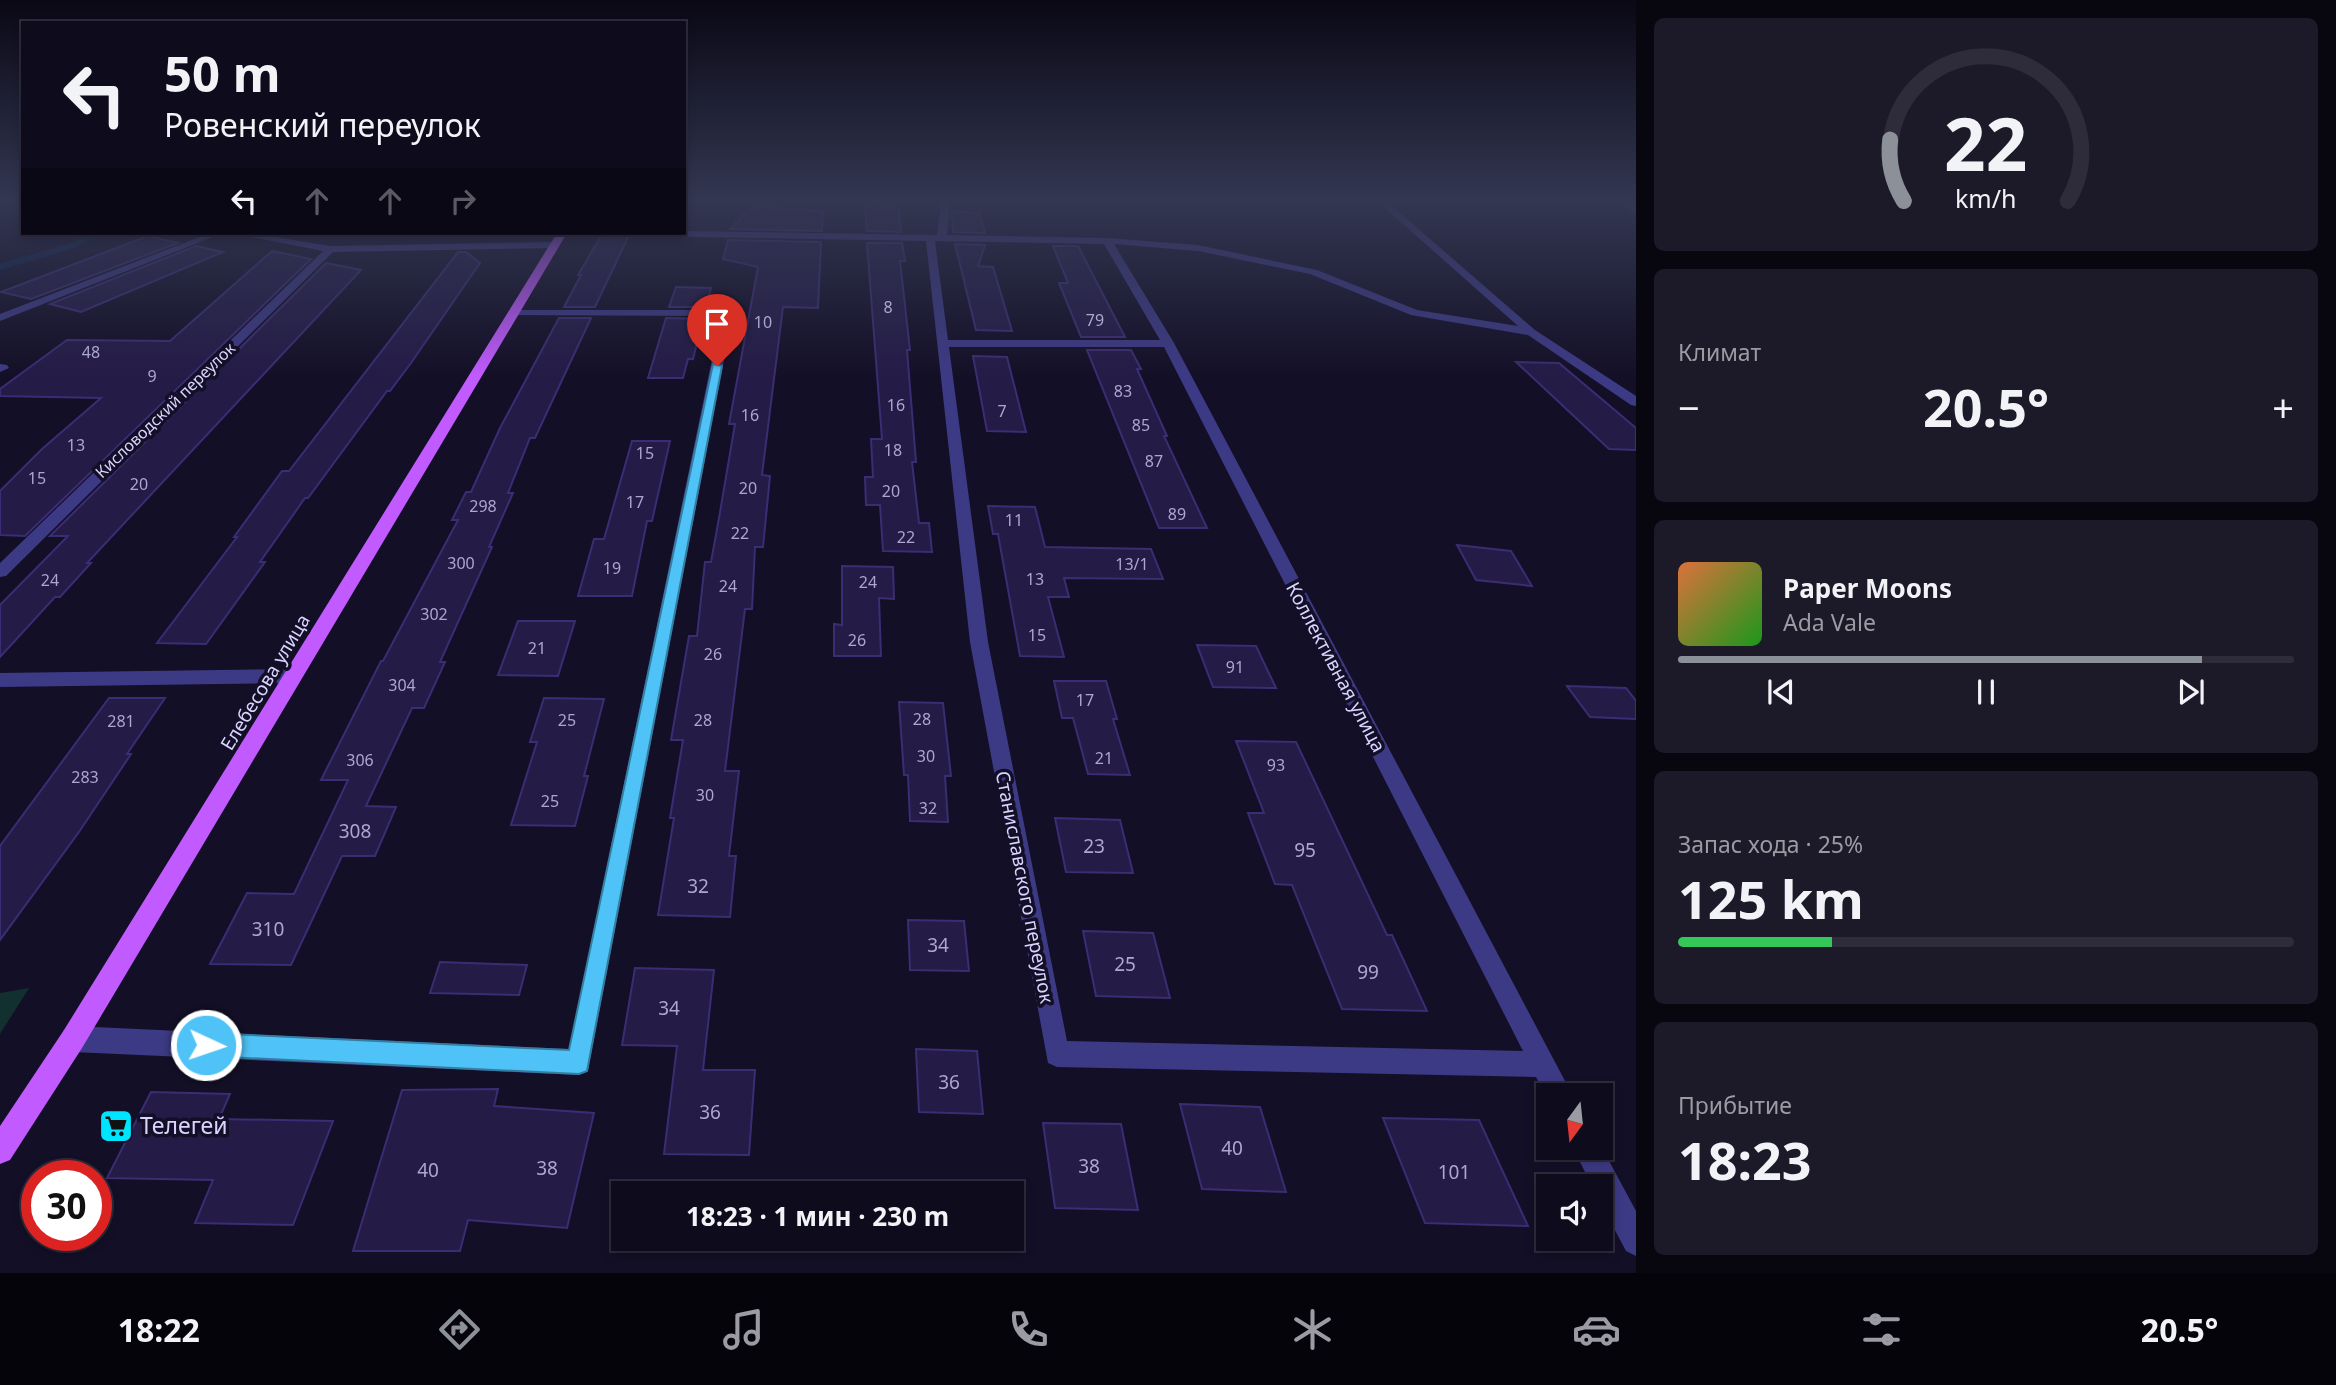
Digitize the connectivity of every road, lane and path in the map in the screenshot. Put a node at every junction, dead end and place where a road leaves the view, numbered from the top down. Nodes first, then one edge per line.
1 (150, 259) edge
2 (319, 259) edge
3 (546, 259) edge
4 (937, 259) edge
5 (1118, 259) edge
6 (1253, 259) edge
7 (1448, 259) edge
8 (513, 313) junction
9 (0, 318) edge
10 (1531, 332) junction
11 (1168, 343) junction
12 (943, 344) junction
13 (1636, 402) edge
14 (0, 572) edge
15 (293, 676) junction
16 (0, 680) edge
17 (73, 1038) junction
18 (1544, 1064) junction
19 (1554, 1083) edge
20 (0, 1150) edge
21 (1593, 1160) edge
22 (1636, 1241) edge

1 - 9 street
2 - 14 street, Кисловодский переулок
3 - 8 main road, Елебесова улица
4 - 12 street, Станиславского переулок
5 - 11 street, Коллективная улица
6 - 10 street
7 - 10 street
8 - 15 main road, Елебесова улица
8 - 17 street
10 - 13 street
11 - 12 street
11 - 18 street, Коллективная улица
12 - 18 street, Станиславского переулок
15 - 16 street
15 - 17 main road, Елебесова улица
17 - 20 main road, Елебесова улица
18 - 19 street, Коллективная улица
21 - 22 street

